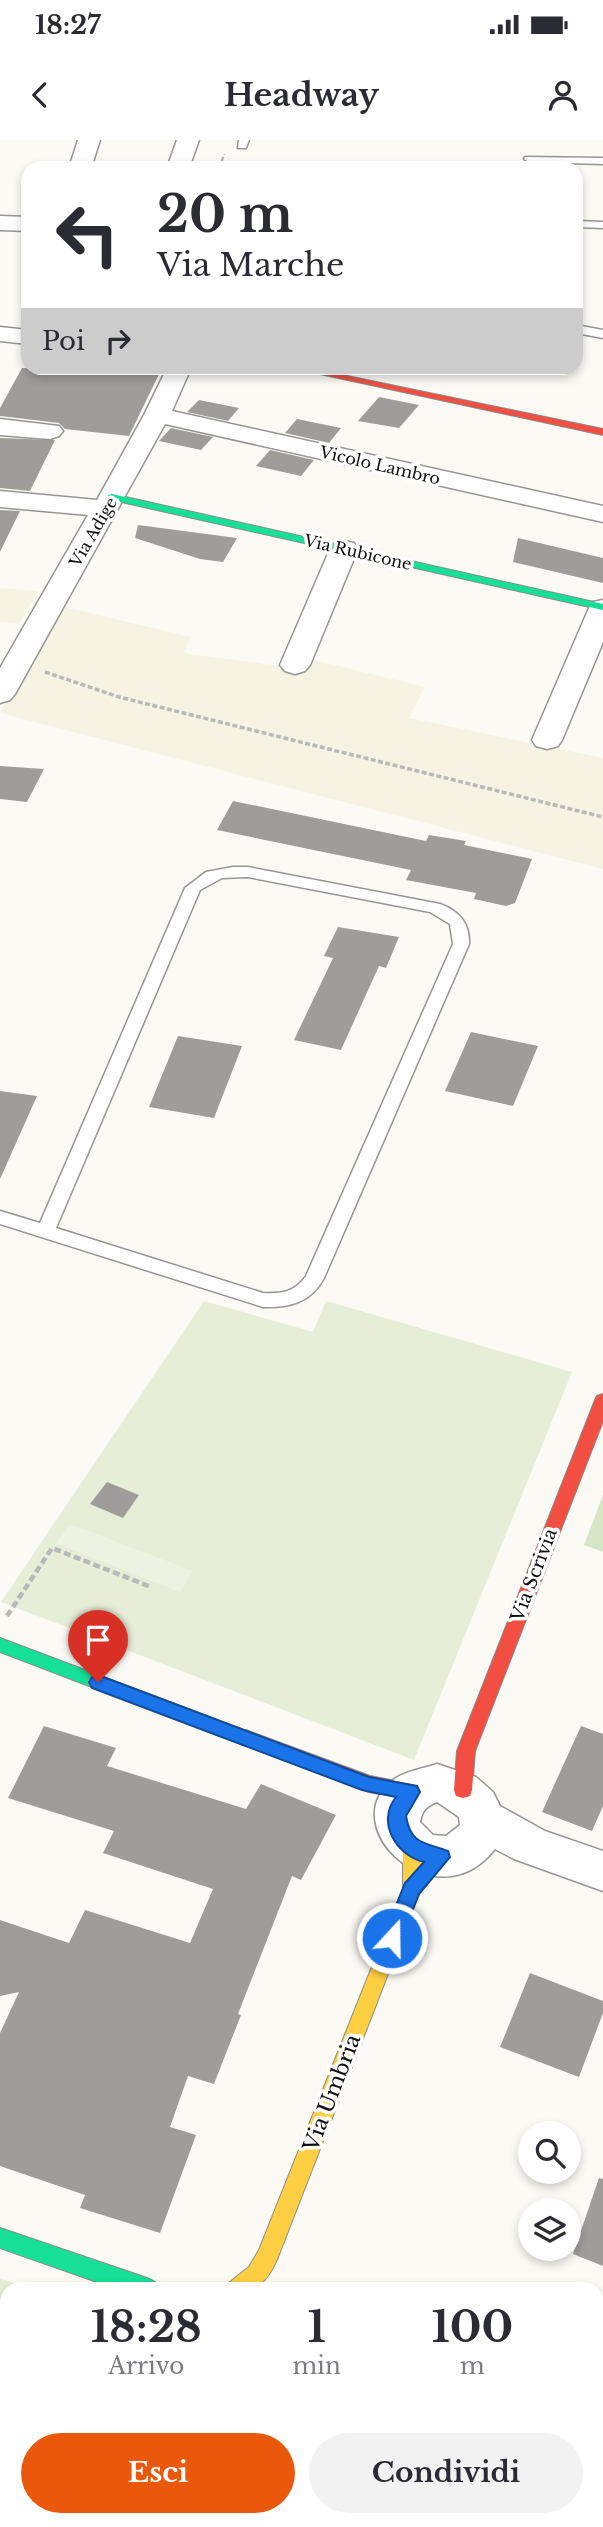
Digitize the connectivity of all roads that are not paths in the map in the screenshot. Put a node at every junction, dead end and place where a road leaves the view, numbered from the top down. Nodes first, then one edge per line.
1 (89, 140) edge
2 (188, 140) edge
3 (529, 159) dead end
4 (82, 161) edge
5 (180, 161) edge
6 (603, 161) edge
7 (0, 223) edge
8 (21, 224) edge
9 (583, 224) edge
10 (603, 225) edge
11 (583, 330) edge
12 (0, 334) edge
13 (603, 334) edge
14 (21, 336) edge
15 (176, 375) edge
16 (330, 375) edge
17 (157, 415) junction
18 (0, 427) edge
19 (50, 431) dead end
20 (603, 432) edge
21 (0, 499) edge
22 (109, 503) junction
23 (603, 514) edge
24 (344, 549) junction
25 (603, 607) edge
26 (295, 665) dead end
27 (0, 694) edge
28 (547, 740) dead end
29 (0, 1217) edge
30 (46, 1231) junction
31 (603, 1400) edge
32 (0, 1645) edge
33 (433, 1814) junction
34 (603, 1871) edge
35 (0, 2238) edge
36 (127, 2282) edge
37 (247, 2282) edge

1 - 4 street
2 - 5 street
3 - 6 lane
7 - 8 street
9 - 10 lane
11 - 13 lane
12 - 14 street
15 - 17 street, Via Adige
16 - 20 street
17 - 22 street, Via Adige
17 - 23 street, Vicolo Lambro
18 - 19 street
21 - 22 street
22 - 24 street, Via Rubicone
22 - 27 street, Via Adige
24 - 25 street, Via Rubicone
24 - 26 street
25 - 28 street
29 - 30 lane
30 - 30 lane
31 - 33 street, Via Scrivia
32 - 33 street
33 - 34 street
33 - 37 street, Via Umbria
35 - 36 street

